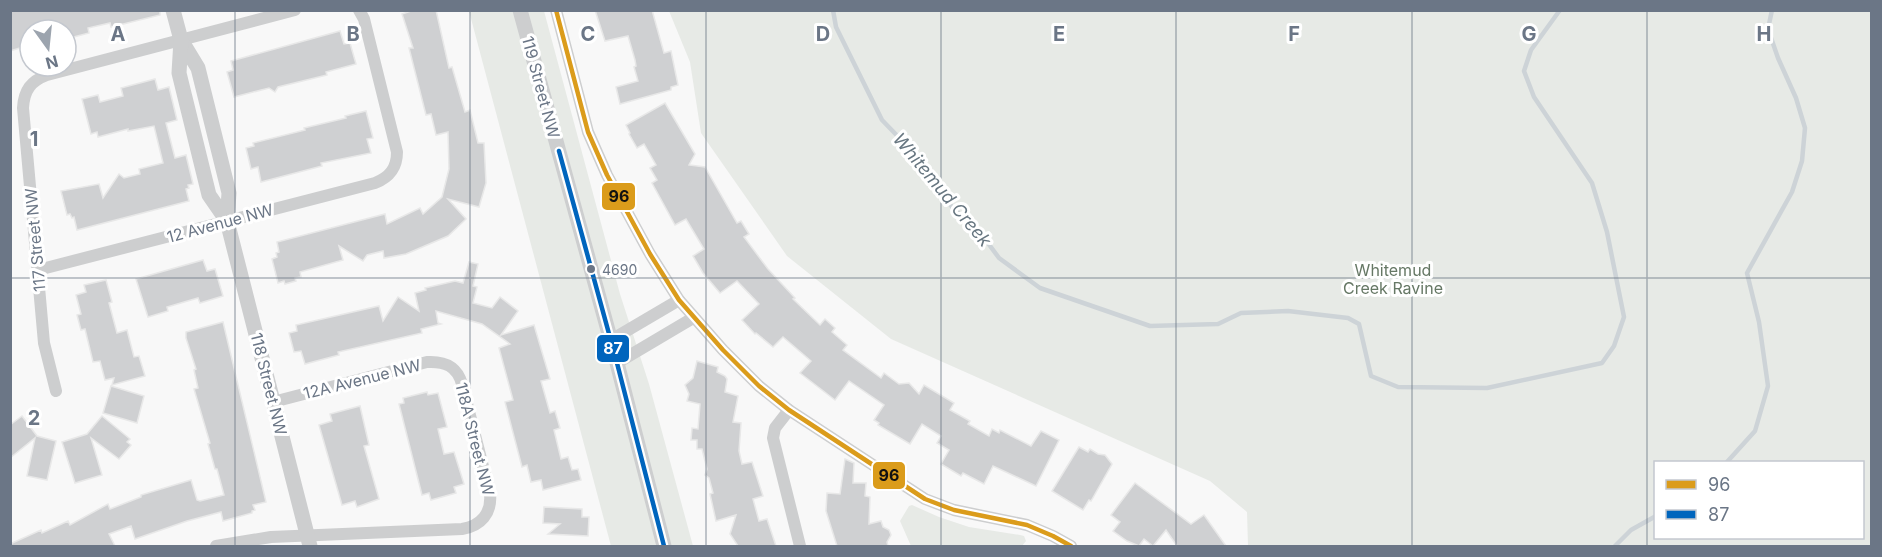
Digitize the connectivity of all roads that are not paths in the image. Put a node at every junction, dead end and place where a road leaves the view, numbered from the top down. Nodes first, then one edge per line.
1 (173, 10) edge
2 (295, 10) edge
3 (359, 10) edge
4 (520, 10) edge
5 (556, 10) edge
6 (181, 40) junction
7 (227, 221) junction
8 (38, 270) junction
9 (679, 300) junction
10 (693, 318) junction
11 (611, 340) junction
12 (617, 363) junction
13 (451, 366) joint
14 (56, 391) dead end
15 (273, 402) junction
16 (789, 410) junction
17 (309, 541) edge
18 (216, 546) edge
19 (664, 546) edge
20 (800, 546) edge
21 (1071, 546) edge

1 - 6 street, 118 Street NW
2 - 6 street
3 - 7 street, 12 Avenue NW
4 - 11 street, 119 Street NW
5 - 9 street, 119 Street NW
6 - 7 street, 118 Street NW
6 - 8 street, 117 Street NW
7 - 8 street, 12 Avenue NW
7 - 15 street, 118 Street NW
8 - 14 street, 117 Street NW
9 - 10 street, 119 Street NW
9 - 11 street
10 - 12 street
10 - 16 street, 119 Street NW
11 - 12 street, 119 Street NW
12 - 19 street, 119 Street NW
13 - 15 street, 12A Avenue NW
13 - 17 street, 118A Street NW
15 - 17 street, 118 Street NW
16 - 20 street
16 - 21 street, 119 Street NW
17 - 18 street

